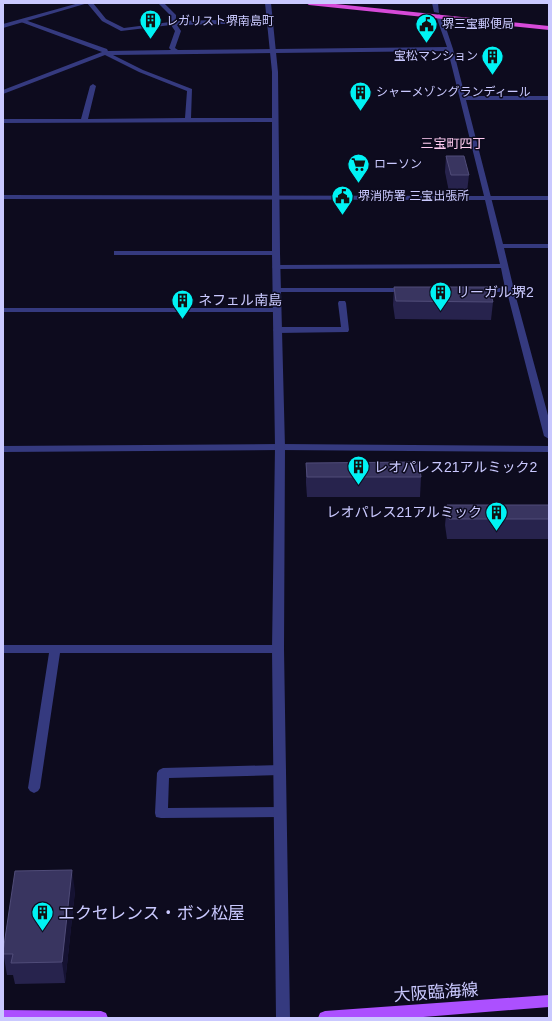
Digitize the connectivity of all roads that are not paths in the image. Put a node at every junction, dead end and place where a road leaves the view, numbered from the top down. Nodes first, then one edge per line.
1 (85, 3) edge
2 (90, 3) edge
3 (161, 3) edge
4 (268, 3) edge
5 (309, 3) edge
6 (357, 3) edge
7 (434, 3) edge
8 (438, 14) junction
9 (23, 21) junction
10 (271, 21) junction
11 (174, 23) junction
12 (549, 24) edge
13 (3, 26) edge
14 (549, 28) edge
15 (450, 49) junction
16 (274, 51) junction
17 (176, 52) junction
18 (105, 53) junction
19 (93, 86) dead end
20 (5, 90) edge
21 (462, 98) junction
22 (549, 98) edge
23 (84, 120) junction
24 (188, 120) junction
25 (274, 120) junction
26 (3, 121) edge
27 (3, 197) edge
28 (276, 198) junction
29 (488, 198) junction
30 (549, 198) edge
31 (500, 246) junction
32 (549, 246) edge
33 (117, 253) dead end
34 (276, 253) junction
35 (505, 266) junction
36 (276, 267) junction
37 (276, 290) junction
38 (416, 290) edge
39 (471, 290) edge
40 (510, 290) junction
41 (342, 303) dead end
42 (3, 310) edge
43 (277, 310) junction
44 (277, 330) junction
45 (549, 436) edge
46 (280, 447) junction
47 (3, 449) edge
48 (549, 449) edge
49 (3, 649) edge
50 (55, 649) junction
51 (278, 649) junction
52 (280, 770) junction
53 (34, 788) dead end
54 (280, 812) junction
55 (549, 1001) edge
56 (3, 1017) edge
57 (101, 1018) edge
58 (283, 1018) edge
59 (325, 1018) edge

1 - 9 street
2 - 11 street
3 - 11 street
4 - 10 street
5 - 8 highway
6 - 8 highway
7 - 8 street
8 - 12 highway
8 - 14 highway
8 - 15 street
9 - 13 street
9 - 18 street
10 - 11 street
10 - 16 street
11 - 17 street
15 - 16 street
15 - 21 street
16 - 17 street
16 - 25 street
17 - 18 street
18 - 20 street
18 - 24 street
19 - 23 street
21 - 22 street
21 - 29 street
23 - 24 street
23 - 26 street
24 - 25 street
25 - 28 street
27 - 28 street
28 - 29 street
28 - 34 street
29 - 30 street
29 - 31 street
31 - 32 street
31 - 35 street
33 - 34 street
34 - 36 street
35 - 36 street
35 - 40 street
36 - 37 street
37 - 38 street
37 - 43 street
39 - 40 street
40 - 45 street
41 - 44 street
42 - 43 street
43 - 44 street
44 - 46 street
46 - 47 street
46 - 48 street
46 - 51 street
49 - 50 street
50 - 51 street
50 - 53 street
51 - 52 street
52 - 54 street
52 - 54 street
54 - 58 street
55 - 59 main road, 大阪臨海線
56 - 57 main road

